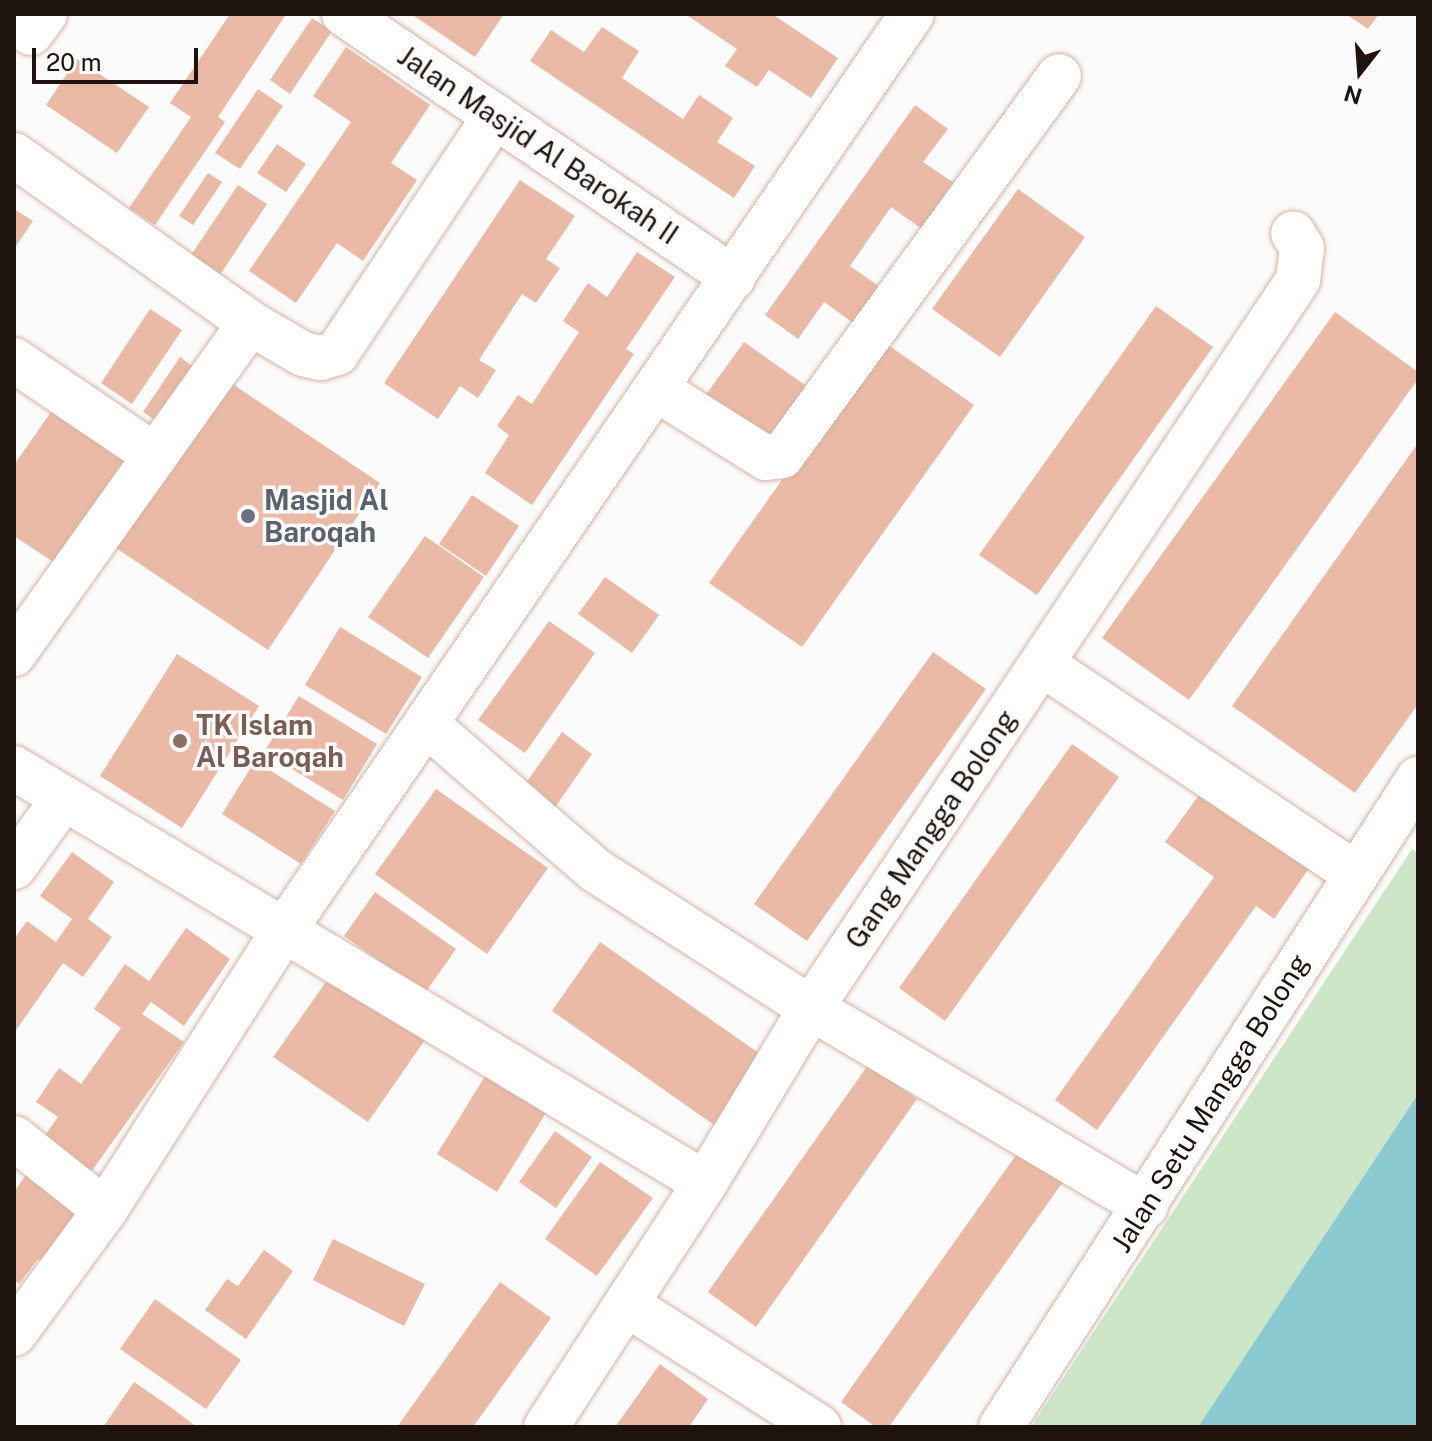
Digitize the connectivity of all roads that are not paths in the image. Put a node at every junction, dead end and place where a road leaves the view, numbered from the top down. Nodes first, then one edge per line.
1 (344, 14) edge
2 (912, 14) edge
3 (1059, 76) dead end
4 (495, 116) junction
5 (14, 155) edge
6 (1293, 233) dead end
7 (733, 277) junction
8 (250, 323) junction
9 (14, 360) edge
10 (656, 389) junction
11 (156, 456) junction
12 (14, 654) edge
13 (1042, 664) junction
14 (426, 724) junction
15 (14, 768) edge
16 (1418, 779) edge
17 (64, 798) junction
18 (14, 867) edge
19 (1354, 873) junction
20 (285, 929) junction
21 (811, 1008) junction
22 (14, 1138) edge
23 (705, 1183) junction
24 (1146, 1206) junction
25 (105, 1210) junction
26 (626, 1304) junction
27 (14, 1334) edge
28 (546, 1427) edge
29 (819, 1427) edge
30 (1001, 1427) edge

1 - 4 street, Jalan Masjid Al Barokah II
2 - 7 street
3 - 10 street
4 - 7 street, Jalan Masjid Al Barokah II
4 - 8 street
5 - 8 street
6 - 13 street, Gang Mangga Bolong
7 - 10 street
8 - 11 street
9 - 11 street
10 - 14 street
11 - 12 street
13 - 19 street
13 - 21 street, Gang Mangga Bolong
14 - 20 street
14 - 21 street
15 - 17 street
16 - 19 street, Jalan Setu Mangga Bolong
17 - 18 street
17 - 20 street
19 - 24 street, Jalan Setu Mangga Bolong
20 - 23 street
20 - 25 street
21 - 23 street, Gang Mangga Bolong
21 - 24 street
22 - 25 street
23 - 26 street, Gang Mangga Bolong
24 - 30 street, Jalan Setu Mangga Bolong
25 - 27 street
26 - 28 street, Gang Mangga Bolong
26 - 29 street

